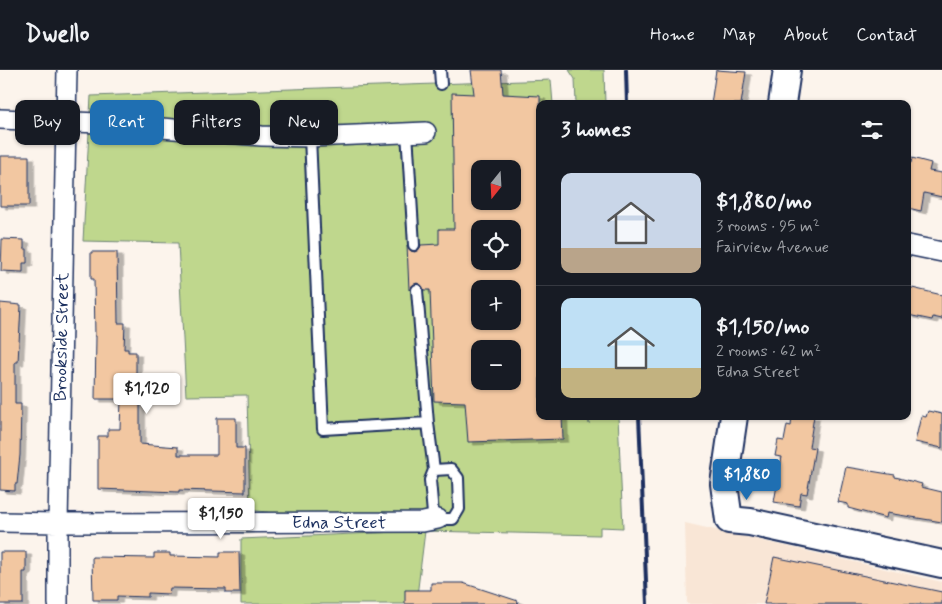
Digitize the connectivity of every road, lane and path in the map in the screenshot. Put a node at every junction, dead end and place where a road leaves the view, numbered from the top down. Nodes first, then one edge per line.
1 (67, 70) edge
2 (440, 70) edge
3 (788, 70) edge
4 (441, 84) dead end
5 (66, 100) edge
6 (783, 100) edge
7 (0, 119) edge
8 (15, 119) edge
9 (80, 122) edge
10 (407, 132) junction
11 (426, 132) dead end
12 (270, 136) edge
13 (338, 136) edge
14 (66, 145) edge
15 (310, 145) edge
16 (414, 245) dead end
17 (911, 246) edge
18 (942, 252) edge
19 (417, 290) dead end
20 (733, 420) edge
21 (428, 424) junction
22 (434, 470) junction
23 (438, 519) junction
24 (0, 522) edge
25 (58, 523) junction
26 (942, 564) edge
27 (58, 604) edge

1 - 5 street, Brookside Street
2 - 4 lane
3 - 6 street
7 - 8 street
9 - 12 street
10 - 11 street
10 - 13 street
10 - 16 lane
14 - 25 street, Brookside Street
15 - 21 lane
17 - 18 street
19 - 21 lane
20 - 26 street
21 - 22 lane
22 - 23 lane
22 - 23 lane
23 - 25 street, Edna Street
24 - 25 street, Edna Street
25 - 27 street, Brookside Street

